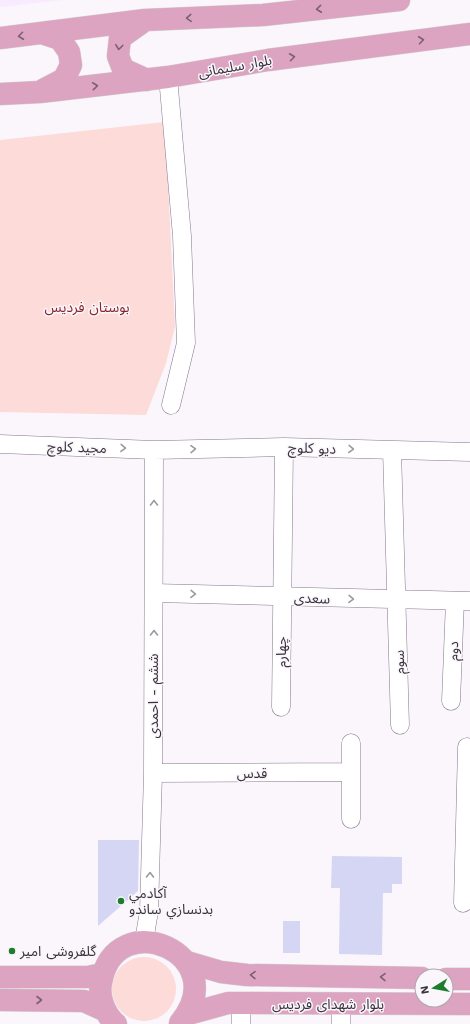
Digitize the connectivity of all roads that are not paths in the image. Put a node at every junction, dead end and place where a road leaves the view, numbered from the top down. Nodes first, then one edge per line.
1 (399, 0) edge
2 (145, 20) junction
3 (42, 33) junction
4 (470, 34) edge
5 (0, 38) edge
6 (168, 77) junction
7 (147, 80) junction
8 (40, 92) junction
9 (0, 94) edge
10 (171, 405) dead end
11 (0, 444) edge
12 (284, 447) junction
13 (154, 450) junction
14 (392, 450) junction
15 (470, 452) edge
16 (154, 593) junction
17 (281, 597) junction
18 (397, 600) junction
19 (462, 601) edge
20 (451, 701) dead end
21 (281, 706) dead end
22 (400, 724) dead end
23 (351, 743) dead end
24 (467, 747) dead end
25 (351, 772) junction
26 (153, 774) junction
27 (351, 820) dead end
28 (467, 827) edge
29 (463, 903) dead end
30 (144, 941) junction
31 (187, 962) junction
32 (102, 974) junction
33 (0, 977) edge
34 (414, 978) edge
35 (454, 979) edge
36 (470, 979) edge
37 (0, 1000) edge
38 (470, 1004) edge
39 (111, 1018) edge
40 (183, 1019) edge

1 -> 2 main road
2 - 3 main road
2 -> 7 main road
3 -> 5 main road
3 - 8 main road
6 -> 4 main road, بلوار سلیمانی
6 - 7 main road, بلوار سلیمانی
6 - 10 street
8 -> 7 main road, بلوار سلیمانی
8 - 9 main road, بلوار سلیمانی
11 -> 13 street, مجید کلوچ
13 -> 12 street, دیو کلوچ
12 -> 14 street, دیو کلوچ
12 - 17 street, چهارم
16 -> 13 street, ششم - احمدی
14 - 15 street, دیو کلوچ
14 - 18 street, سوم
16 -> 17 street, سعدی
26 -> 16 street, ششم - احمدی
17 -> 18 street, سعدی
17 - 21 street, چهارم
18 - 19 street, سعدی
18 - 22 street, سوم
19 - 20 street, دوم
23 - 25 street
24 - 28 street
25 - 26 street, قدس
25 - 27 street
30 -> 26 street, ششم - احمدی
28 - 29 street
30 - 31 main road
30 - 32 main road
34 -> 31 main road, بلوار شهدای فردیس
31 - 40 main road
32 - 33 main road
32 - 39 main road
35 - 36 main road
37 -> 39 main road
38 - 40 main road, بلوار شهدای فردیس

